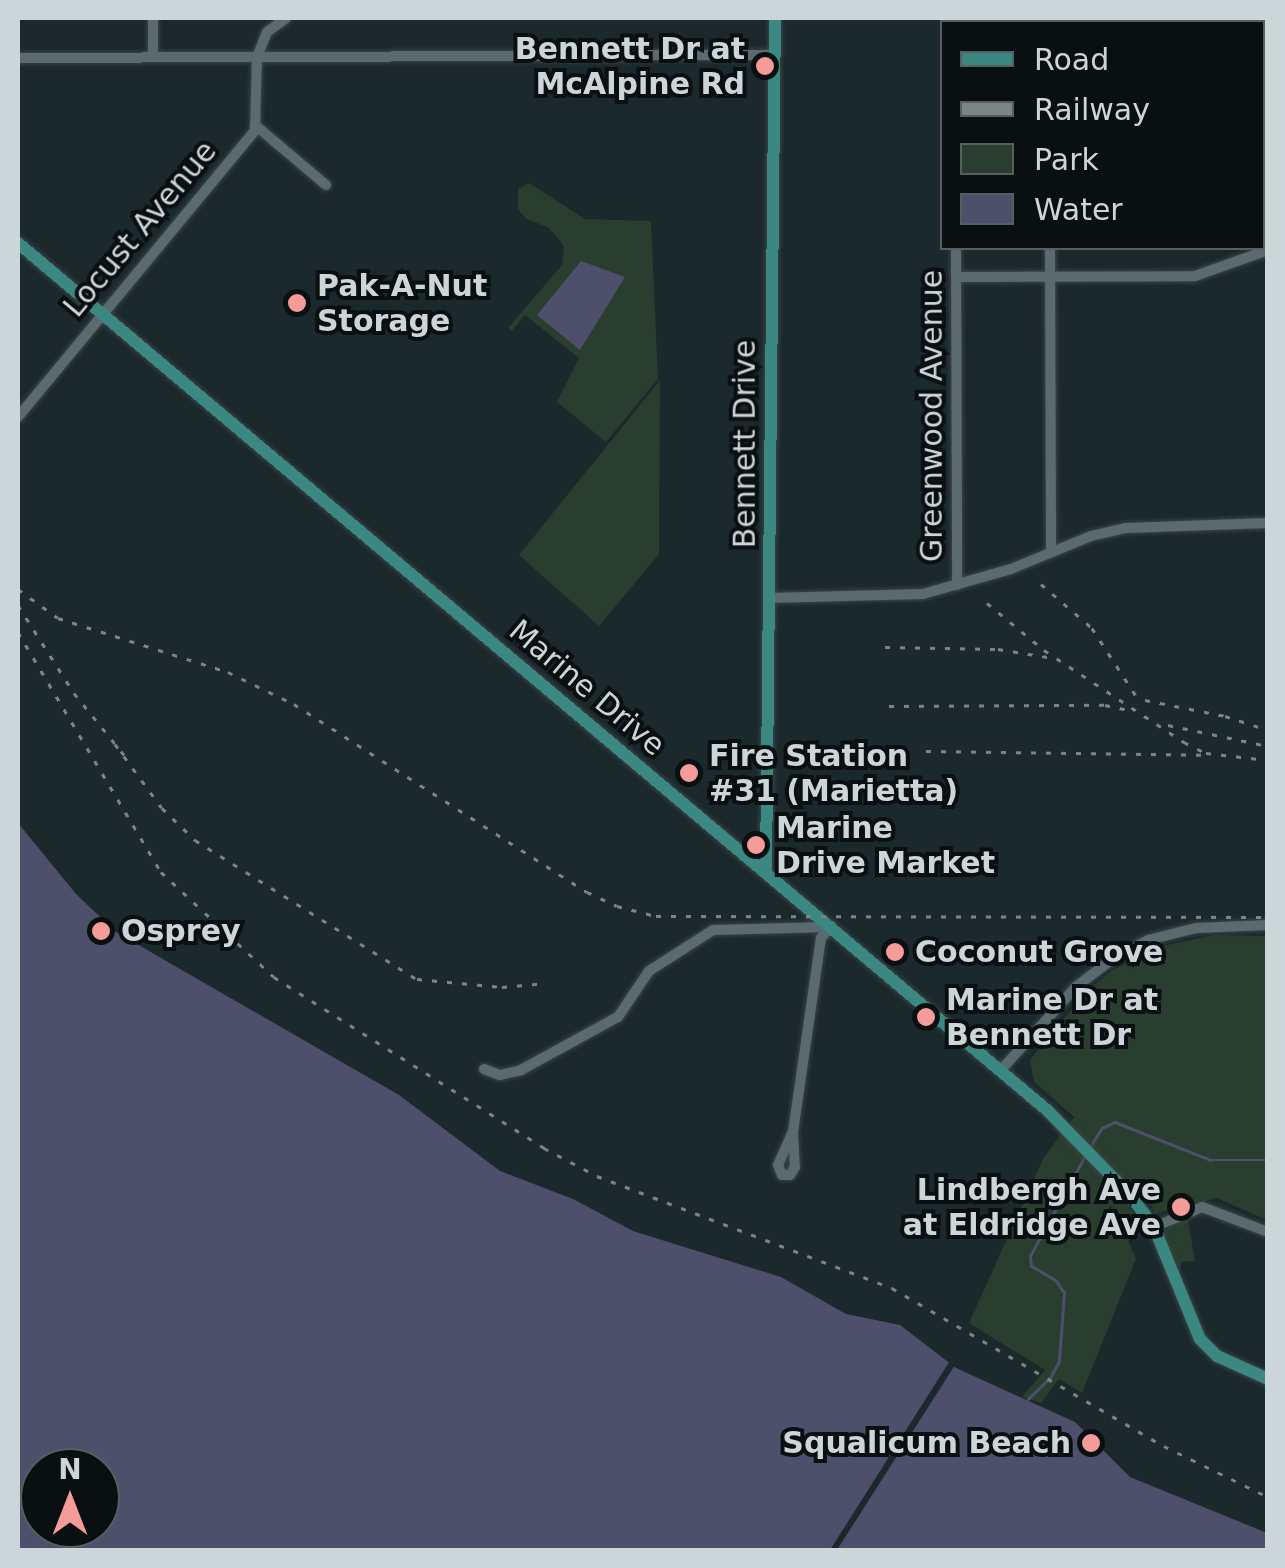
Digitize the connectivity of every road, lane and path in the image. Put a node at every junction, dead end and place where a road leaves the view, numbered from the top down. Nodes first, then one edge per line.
1 (153, 18) edge
2 (286, 18) edge
3 (775, 18) edge
4 (774, 55) junction
5 (258, 56) junction
6 (153, 57) junction
7 (18, 58) edge
8 (255, 125) junction
9 (326, 186) dead end
10 (18, 243) edge
11 (956, 250) edge
12 (1050, 250) edge
13 (1268, 250) edge
14 (1050, 276) junction
15 (956, 277) junction
16 (101, 314) junction
17 (18, 417) edge
18 (1268, 523) edge
19 (1051, 550) junction
20 (957, 585) junction
21 (768, 598) junction
22 (766, 871) junction
23 (1268, 925) edge
24 (832, 926) junction
25 (484, 1070) dead end
26 (1002, 1070) junction
27 (793, 1132) dead end
28 (1154, 1227) junction
29 (1268, 1232) edge
30 (1268, 1379) edge

1 - 6 street
2 - 5 street
3 - 4 main road, Bennett Drive
4 - 5 street
4 - 21 main road, Bennett Drive
5 - 6 street
5 - 8 street, Locust Avenue
6 - 7 street
8 - 9 street
8 - 16 street, Locust Avenue
10 - 16 main road, Marine Drive
11 - 15 street, Greenwood Avenue
12 - 14 street
13 - 14 street
14 - 15 street
14 - 19 street
15 - 20 street, Greenwood Avenue
16 - 17 street, Locust Avenue
16 - 22 main road, Marine Drive
18 - 19 street
19 - 20 street
20 - 21 street
21 - 22 main road, Bennett Drive
22 - 24 main road, Marine Drive
23 - 26 street
24 - 25 street
24 - 26 main road, Marine Drive
24 - 27 street
26 - 28 main road, Marine Drive
28 - 29 street
28 - 30 main road, Marine Drive

